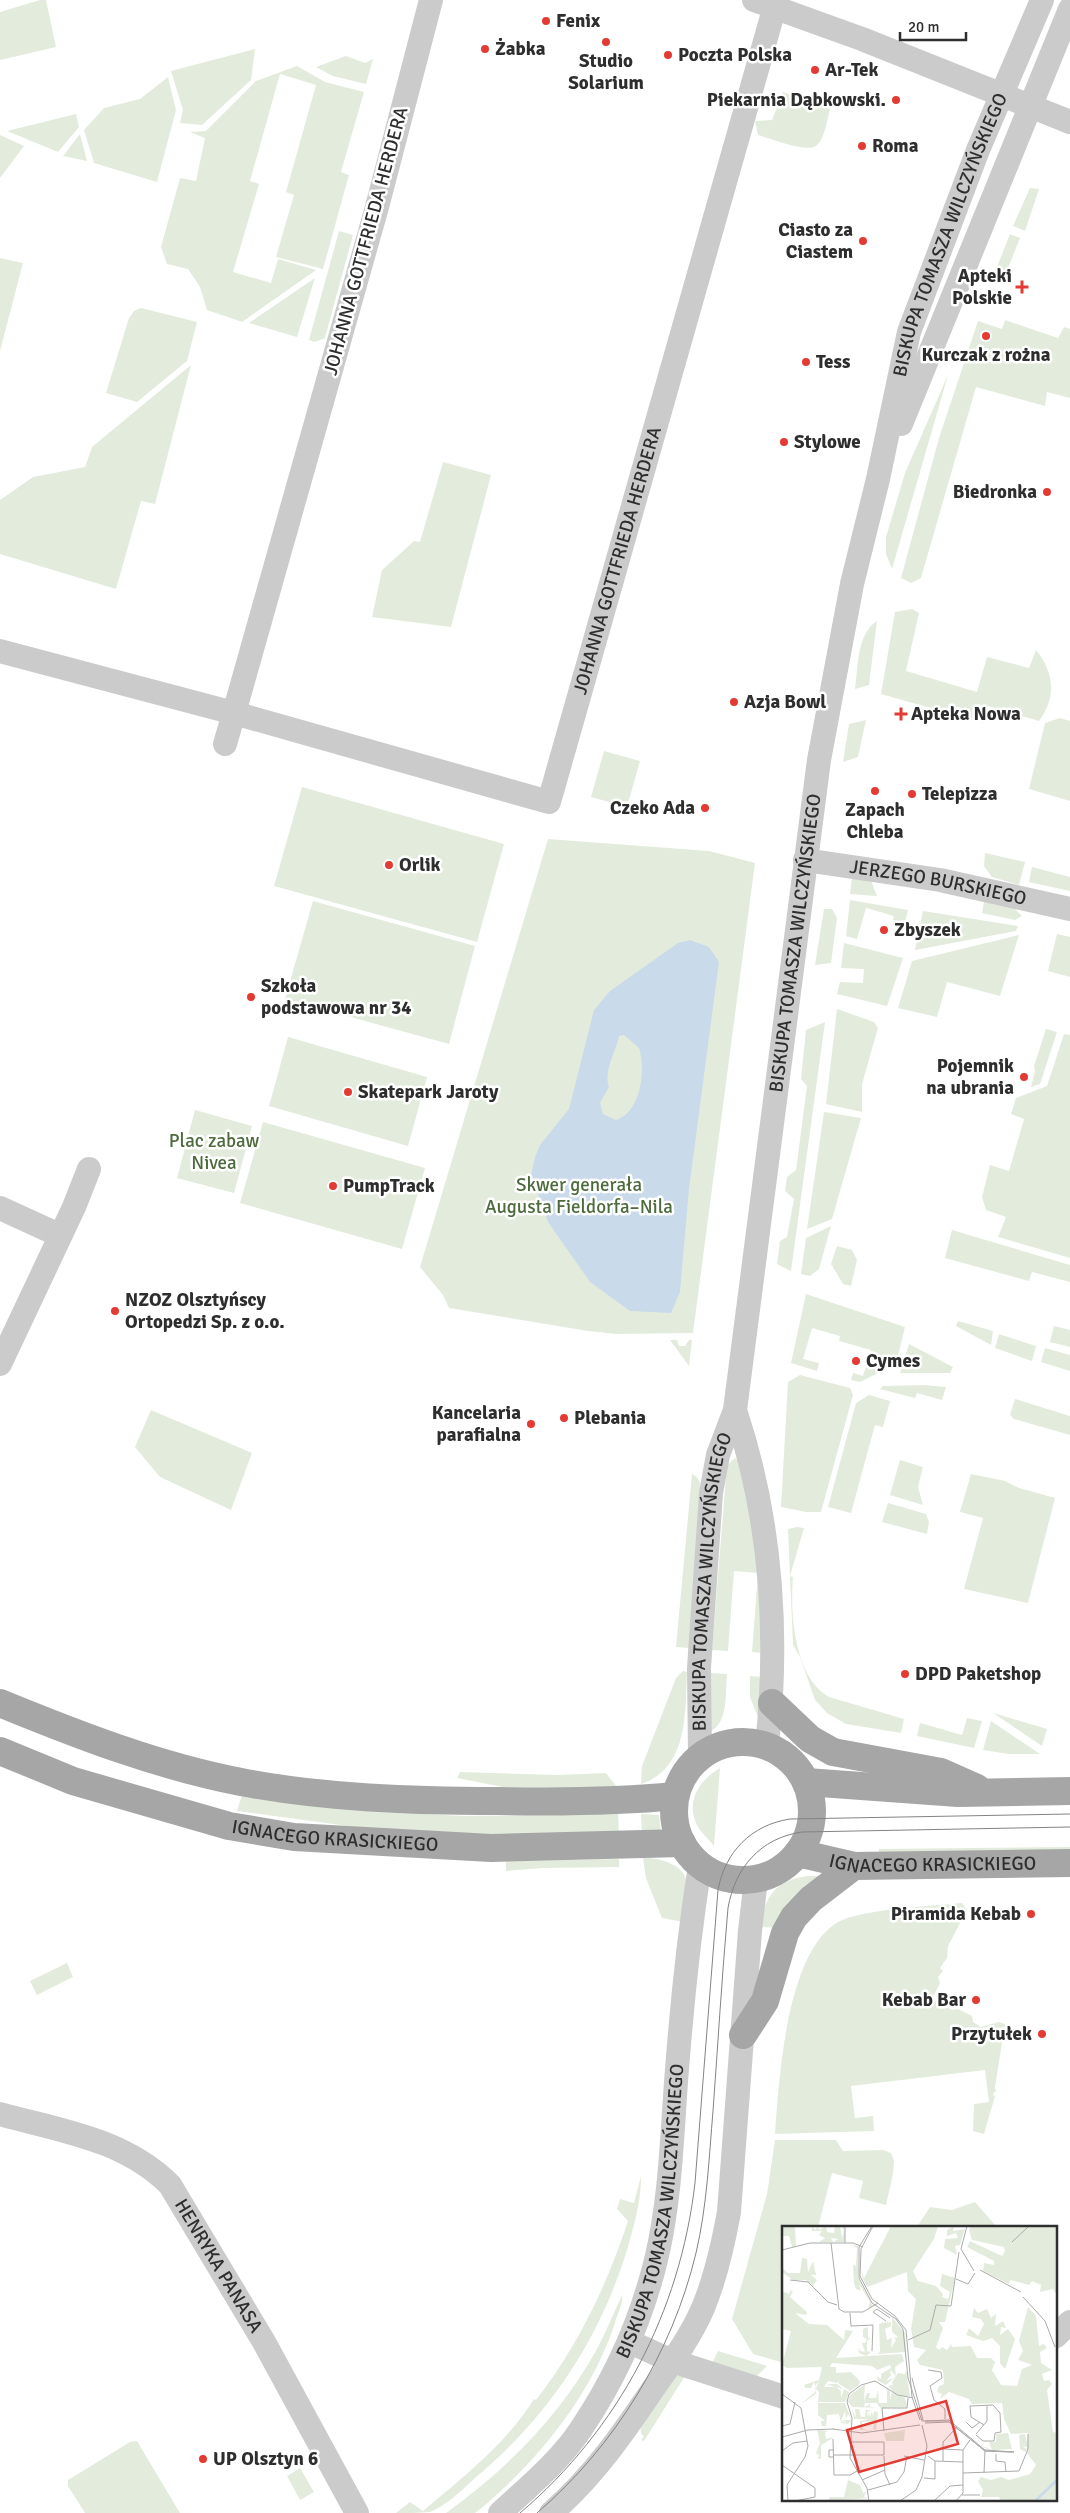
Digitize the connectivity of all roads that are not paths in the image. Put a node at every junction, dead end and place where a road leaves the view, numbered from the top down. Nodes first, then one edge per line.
1 (431, 0) edge
2 (1042, 0) edge
3 (765, 3) edge
4 (1070, 9) edge
5 (1002, 94) junction
6 (1030, 105) junction
7 (1070, 122) edge
8 (878, 479) junction
9 (0, 651) edge
10 (234, 713) junction
11 (225, 744) dead end
12 (805, 860) junction
13 (1070, 909) edge
14 (89, 1169) dead end
15 (0, 1208) edge
16 (59, 1235) junction
17 (0, 1364) edge
18 (735, 1410) junction
19 (0, 1703) edge
20 (772, 1703) junction
21 (768, 1746) junction
22 (0, 1752) edge
23 (700, 1756) junction
24 (180, 1767) junction
25 (806, 1782) junction
26 (1070, 1791) edge
27 (987, 1792) junction
28 (675, 1796) junction
29 (168, 1808) junction
30 (682, 1844) junction
31 (798, 1853) junction
32 (1070, 1863) edge
33 (700, 1865) junction
34 (854, 1866) junction
35 (756, 1879) junction
36 (743, 2035) junction
37 (0, 2114) edge
38 (1070, 2322) edge
39 (1058, 2334) edge
40 (630, 2342) junction
41 (672, 2361) junction
42 (782, 2396) edge
43 (357, 2513) edge
44 (500, 2513) edge
45 (551, 2513) edge

1 - 10 street, JOHANNA GOTTFRIEDA HERDERA
2 - 5 street, BISKUPA TOMASZA WILCZYŃSKIEGO
3 - 5 street
3 - 10 street, JOHANNA GOTTFRIEDA HERDERA
4 - 6 street, BISKUPA TOMASZA WILCZYŃSKIEGO
5 - 6 street
5 - 8 street, BISKUPA TOMASZA WILCZYŃSKIEGO
6 - 7 street
6 - 8 street, BISKUPA TOMASZA WILCZYŃSKIEGO
8 - 12 street, BISKUPA TOMASZA WILCZYŃSKIEGO
9 - 10 street, JOHANNA GOTTFRIEDA HERDERA
10 - 11 street, JOHANNA GOTTFRIEDA HERDERA
12 - 13 street, JERZEGO BURSKIEGO
12 - 18 street, BISKUPA TOMASZA WILCZYŃSKIEGO
14 - 16 street
15 - 16 street
16 - 17 street
18 - 20 street, BISKUPA TOMASZA WILCZYŃSKIEGO
18 - 23 street, BISKUPA TOMASZA WILCZYŃSKIEGO
19 - 24 main road
20 - 21 street, BISKUPA TOMASZA WILCZYŃSKIEGO
20 - 27 main road
21 - 23 main road
21 - 25 main road
22 - 29 main road, IGNACEGO KRASICKIEGO
23 - 28 main road
24 - 28 main road
24 - 29 main road
25 - 27 main road
25 - 31 main road
26 - 27 main road
28 - 30 main road
29 - 30 main road, IGNACEGO KRASICKIEGO
30 - 33 main road
31 - 34 main road, IGNACEGO KRASICKIEGO
31 - 35 main road
32 - 34 main road, IGNACEGO KRASICKIEGO
33 - 35 main road
33 - 40 street, BISKUPA TOMASZA WILCZYŃSKIEGO
34 - 36 main road
35 - 36 street
36 - 41 street
37 - 43 street, HENRYKA PANASA
38 - 39 street
40 - 41 street
40 - 44 street, BISKUPA TOMASZA WILCZYŃSKIEGO
41 - 42 street
41 - 45 street

